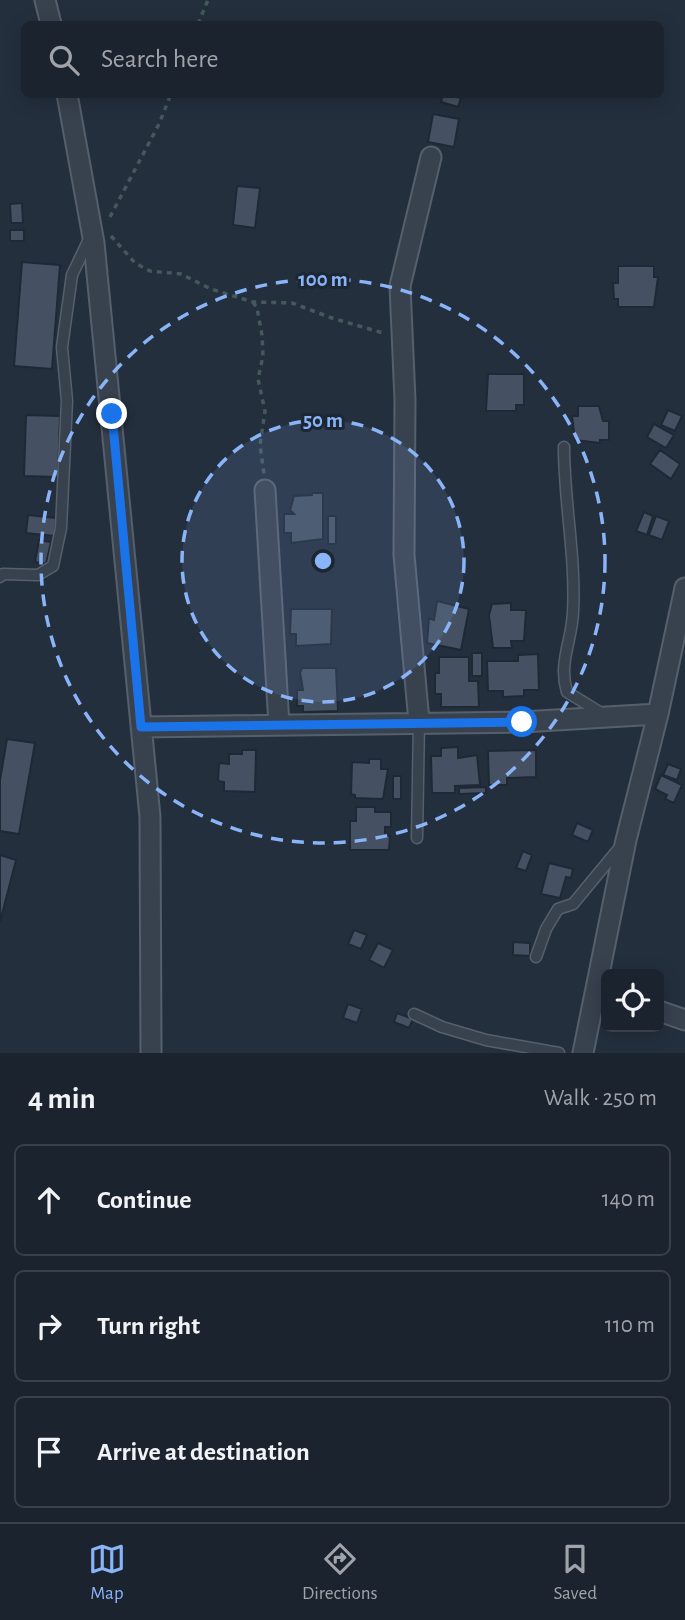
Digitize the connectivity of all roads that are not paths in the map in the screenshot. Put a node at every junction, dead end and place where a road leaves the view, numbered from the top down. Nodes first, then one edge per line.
1 (45, 0) edge
2 (50, 21) edge
3 (68, 98) edge
4 (431, 158) dead end
5 (96, 235) junction
6 (564, 447) dead end
7 (265, 489) road end
8 (0, 577) edge
9 (685, 588) edge
10 (658, 714) junction
11 (612, 717) junction
12 (419, 722) junction
13 (279, 725) junction
14 (141, 727) junction
15 (417, 838) dead end
16 (626, 840) junction
17 (536, 957) dead end
18 (605, 969) edge
19 (601, 992) edge
20 (664, 1013) edge
21 (414, 1014) dead end
22 (685, 1020) edge
23 (151, 1053) edge
24 (559, 1053) edge
25 (583, 1053) edge

1 - 2 street
3 - 5 street
4 - 12 street
5 - 8 lane
5 - 14 street
6 - 11 lane
7 - 13 street
9 - 10 street
10 - 11 street
10 - 16 street
11 - 12 street
12 - 13 street
12 - 15 lane
13 - 14 street
14 - 23 street
16 - 17 lane
16 - 18 street
19 - 25 street
20 - 22 street
21 - 24 lane

